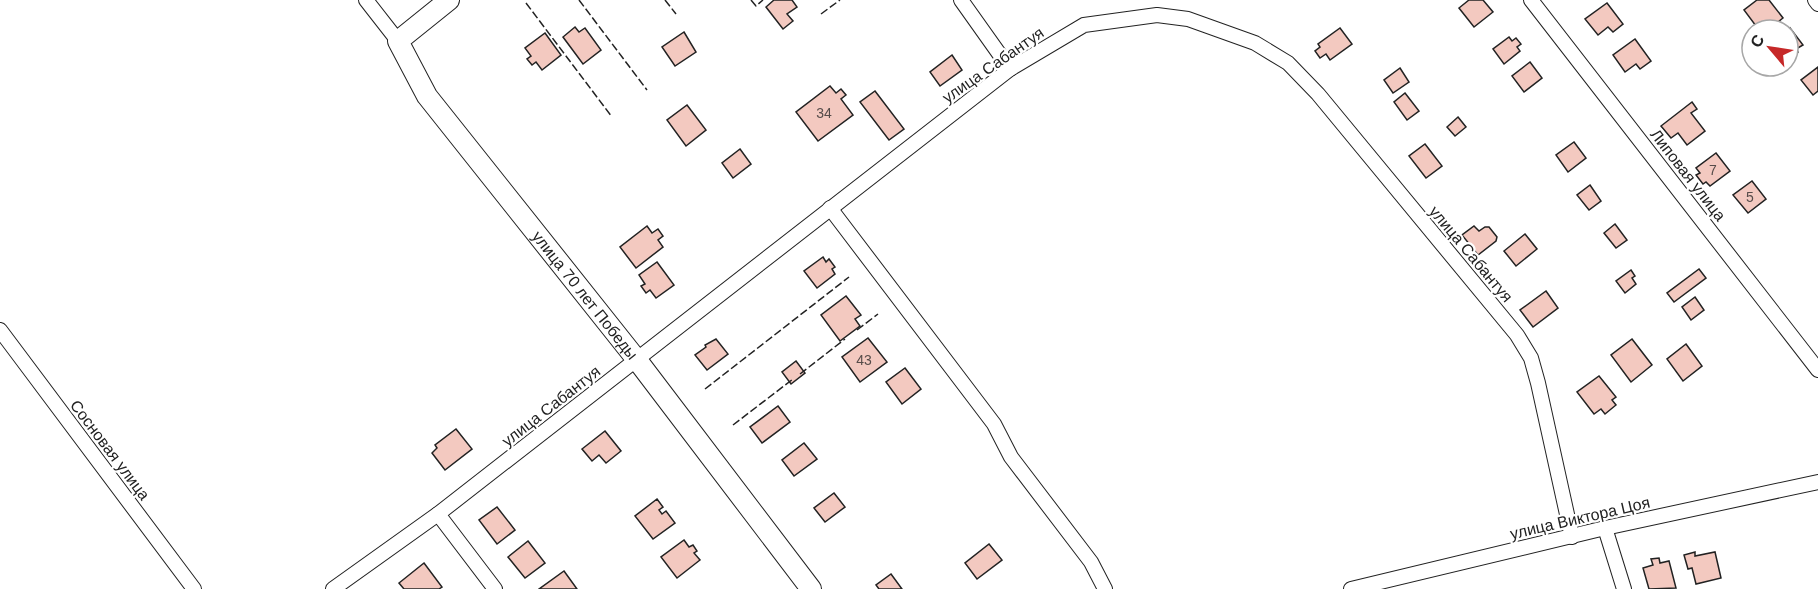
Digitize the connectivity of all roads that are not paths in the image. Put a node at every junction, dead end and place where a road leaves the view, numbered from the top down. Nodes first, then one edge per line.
1 (366, 0) edge
2 (449, 0) edge
3 (961, 0) edge
4 (1531, 0) edge
5 (1815, 0) edge
6 (1818, 4) edge
7 (398, 41) junction
8 (1010, 69) junction
9 (830, 208) junction
10 (0, 330) edge
11 (637, 360) junction
12 (1818, 370) edge
13 (1818, 482) edge
14 (438, 514) junction
15 (1605, 528) junction
16 (1572, 537) junction
17 (1383, 585) edge
18 (194, 589) edge
19 (333, 589) edge
20 (495, 589) edge
21 (811, 589) edge
22 (1105, 589) edge
23 (1351, 589) edge
24 (1624, 589) edge

1 - 7 street, улица 70 лет Победы
2 - 7 street
3 - 8 street
4 - 12 street, Липовая улица
5 - 6 street
7 - 11 street, улица 70 лет Победы
8 - 9 street, улица Сабантуя
8 - 16 street, улица Сабантуя
9 - 11 street, улица Сабантуя
9 - 22 street
10 - 18 street, Сосновая улица
11 - 14 street, улица Сабантуя
11 - 21 street, улица 70 лет Победы
13 - 15 street, улица Виктора Цоя
14 - 19 street, улица Сабантуя
14 - 20 street
15 - 16 street, улица Виктора Цоя
15 - 24 street
16 - 17 street, улица Виктора Цоя
17 - 23 street, улица Виктора Цоя

